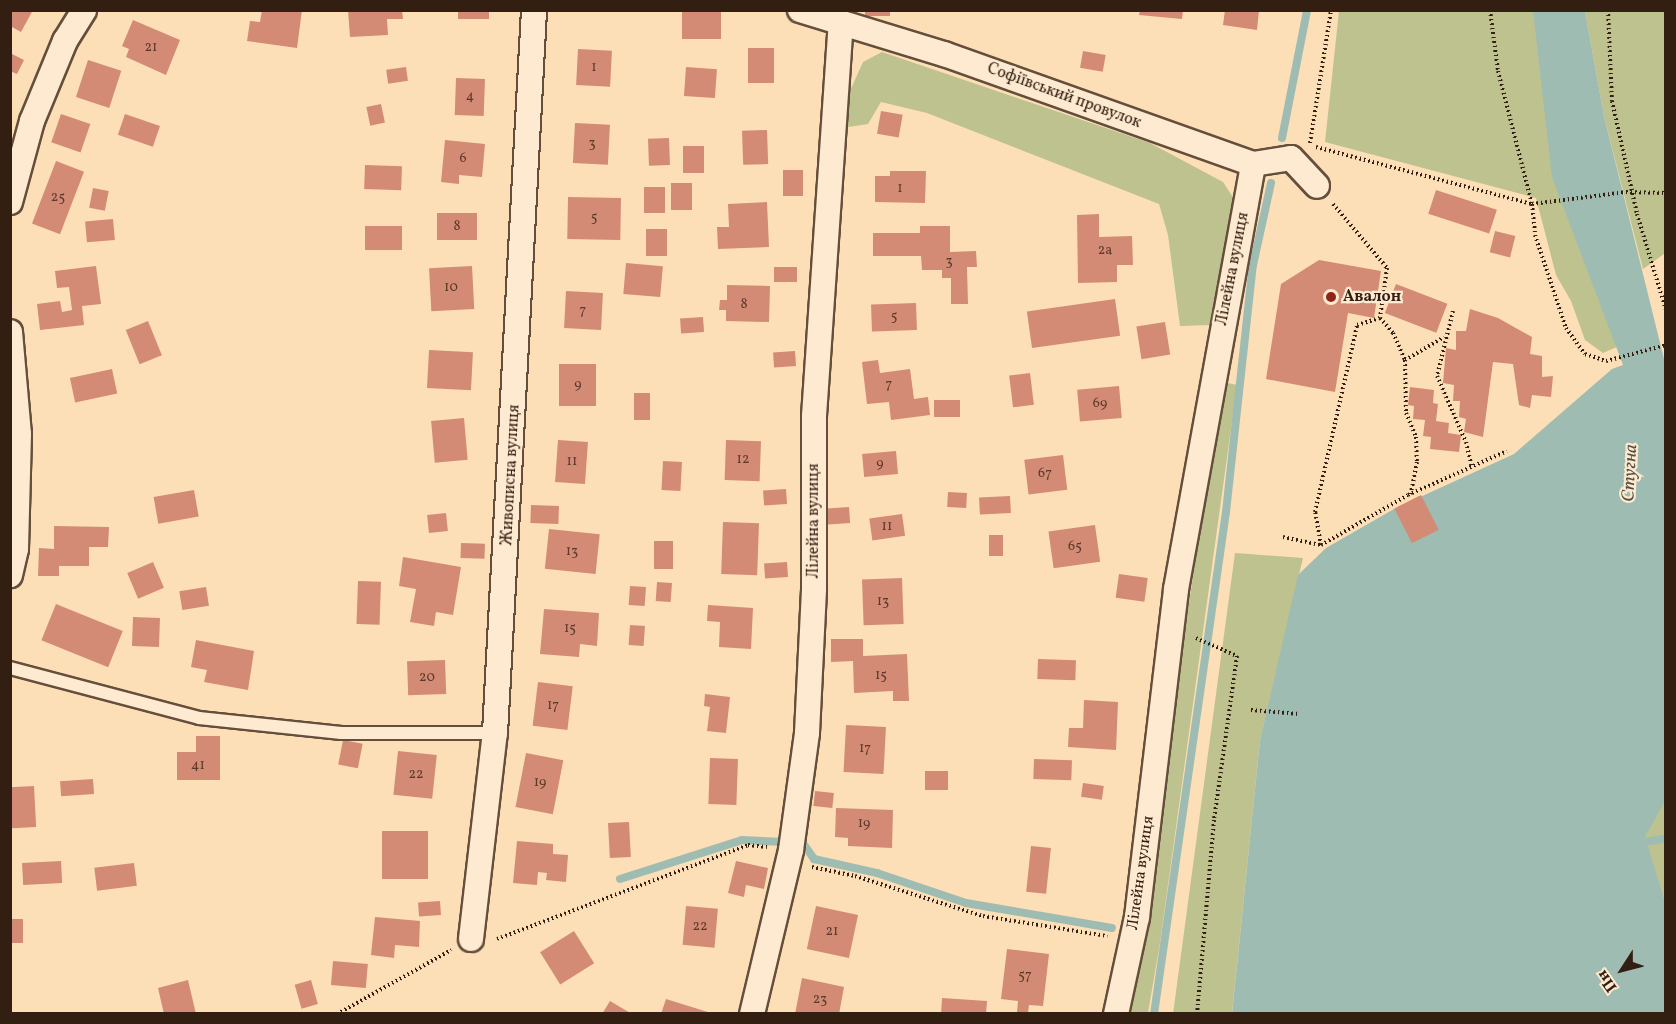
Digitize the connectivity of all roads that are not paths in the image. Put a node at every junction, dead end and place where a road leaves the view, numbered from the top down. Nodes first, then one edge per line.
1 (84, 10) edge
2 (534, 10) edge
3 (800, 10) edge
4 (841, 23) junction
5 (1253, 164) junction
6 (1317, 186) road end
7 (10, 202) edge
8 (10, 332) edge
9 (10, 575) edge
10 (10, 668) edge
11 (495, 733) junction
12 (471, 939) road end
13 (752, 1014) edge
14 (1116, 1014) edge

1 - 7 street
2 - 11 street, Живописна вулиця
3 - 4 street, Софіївський провулок
4 - 5 street, Софіївський провулок
4 - 13 street, Лілейна вулиця
5 - 6 street, Софіївський провулок
5 - 14 street, Лілейна вулиця
8 - 9 street
10 - 11 lane
11 - 12 street, Живописна вулиця

